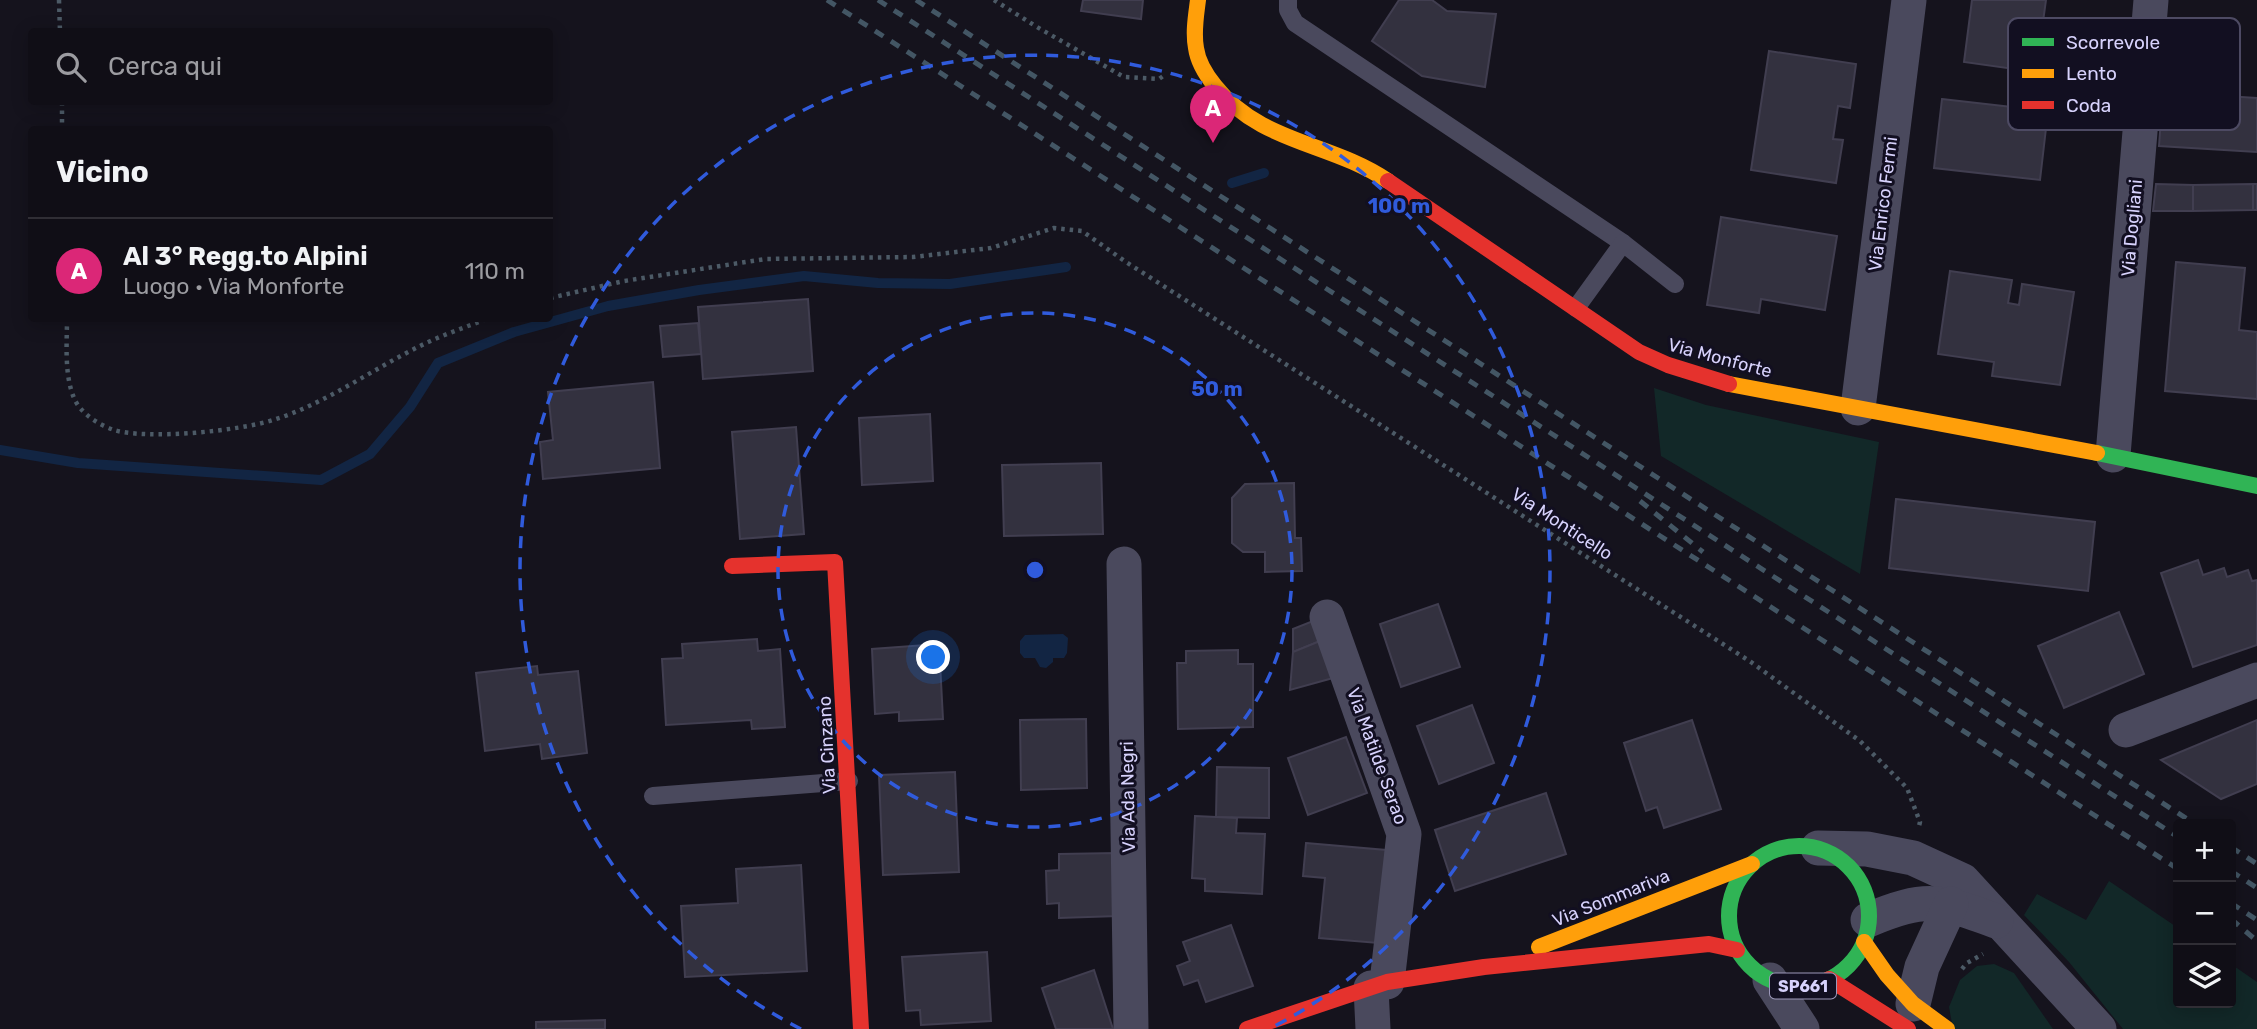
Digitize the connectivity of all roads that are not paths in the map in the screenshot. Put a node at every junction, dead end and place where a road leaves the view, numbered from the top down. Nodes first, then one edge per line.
1 (1198, 0) edge
2 (1288, 0) edge
3 (1909, 0) edge
4 (2151, 0) edge
5 (2149, 18) edge
6 (2140, 130) edge
7 (1623, 243) junction
8 (1675, 284) dead end
9 (1576, 308) junction
10 (1858, 408) junction
11 (2113, 455) junction
12 (2257, 486) edge
13 (1124, 564) dead end
14 (732, 566) dead end
15 (1327, 617) dead end
16 (2257, 680) edge
17 (2126, 730) dead end
18 (849, 782) junction
19 (653, 796) dead end
20 (1818, 848) junction
21 (1752, 864) junction
22 (1951, 904) junction
23 (2003, 923) junction
24 (1866, 931) junction
25 (1737, 950) junction
26 (1484, 967) junction
27 (1829, 979) junction
28 (1770, 980) junction
29 (1379, 985) junction
30 (1911, 1016) edge
31 (861, 1029) edge
32 (1131, 1029) edge
33 (1247, 1029) edge
34 (1373, 1029) edge
35 (1802, 1029) edge
36 (1947, 1029) edge
37 (2099, 1029) edge

1 - 9 street, Via Monforte
2 - 7 lane
3 - 10 street, Via Enrico Fermi
4 - 5 street, Via Dogliani
6 - 11 street, Via Dogliani
7 - 8 lane
7 - 9 lane
9 - 10 street, Via Monforte
10 - 11 street, Via Monforte
11 - 12 street, Via Monforte
13 - 32 street, Via Ada Negri
14 - 18 street, Via Cinzano
15 - 29 street, Via Matilde Serao
16 - 17 street
18 - 19 lane
18 - 31 street, Via Cinzano
20 - 21 street, Via Sommariva
20 - 23 street
20 - 24 street, SP661
21 - 25 street
21 - 26 street, Via Sommariva
22 - 23 street
22 - 24 street
22 - 30 street
23 - 37 street
24 - 27 street, SP661
24 - 30 street, SP661
25 - 26 street, Via Sommariva
25 - 28 street, SP661
26 - 29 street, Via Sommariva
27 - 28 street, SP661
27 - 30 street, SP661
28 - 35 street
29 - 33 street, Via Sommariva
29 - 34 street, Via Matilde Serao
30 - 36 street, SP661

